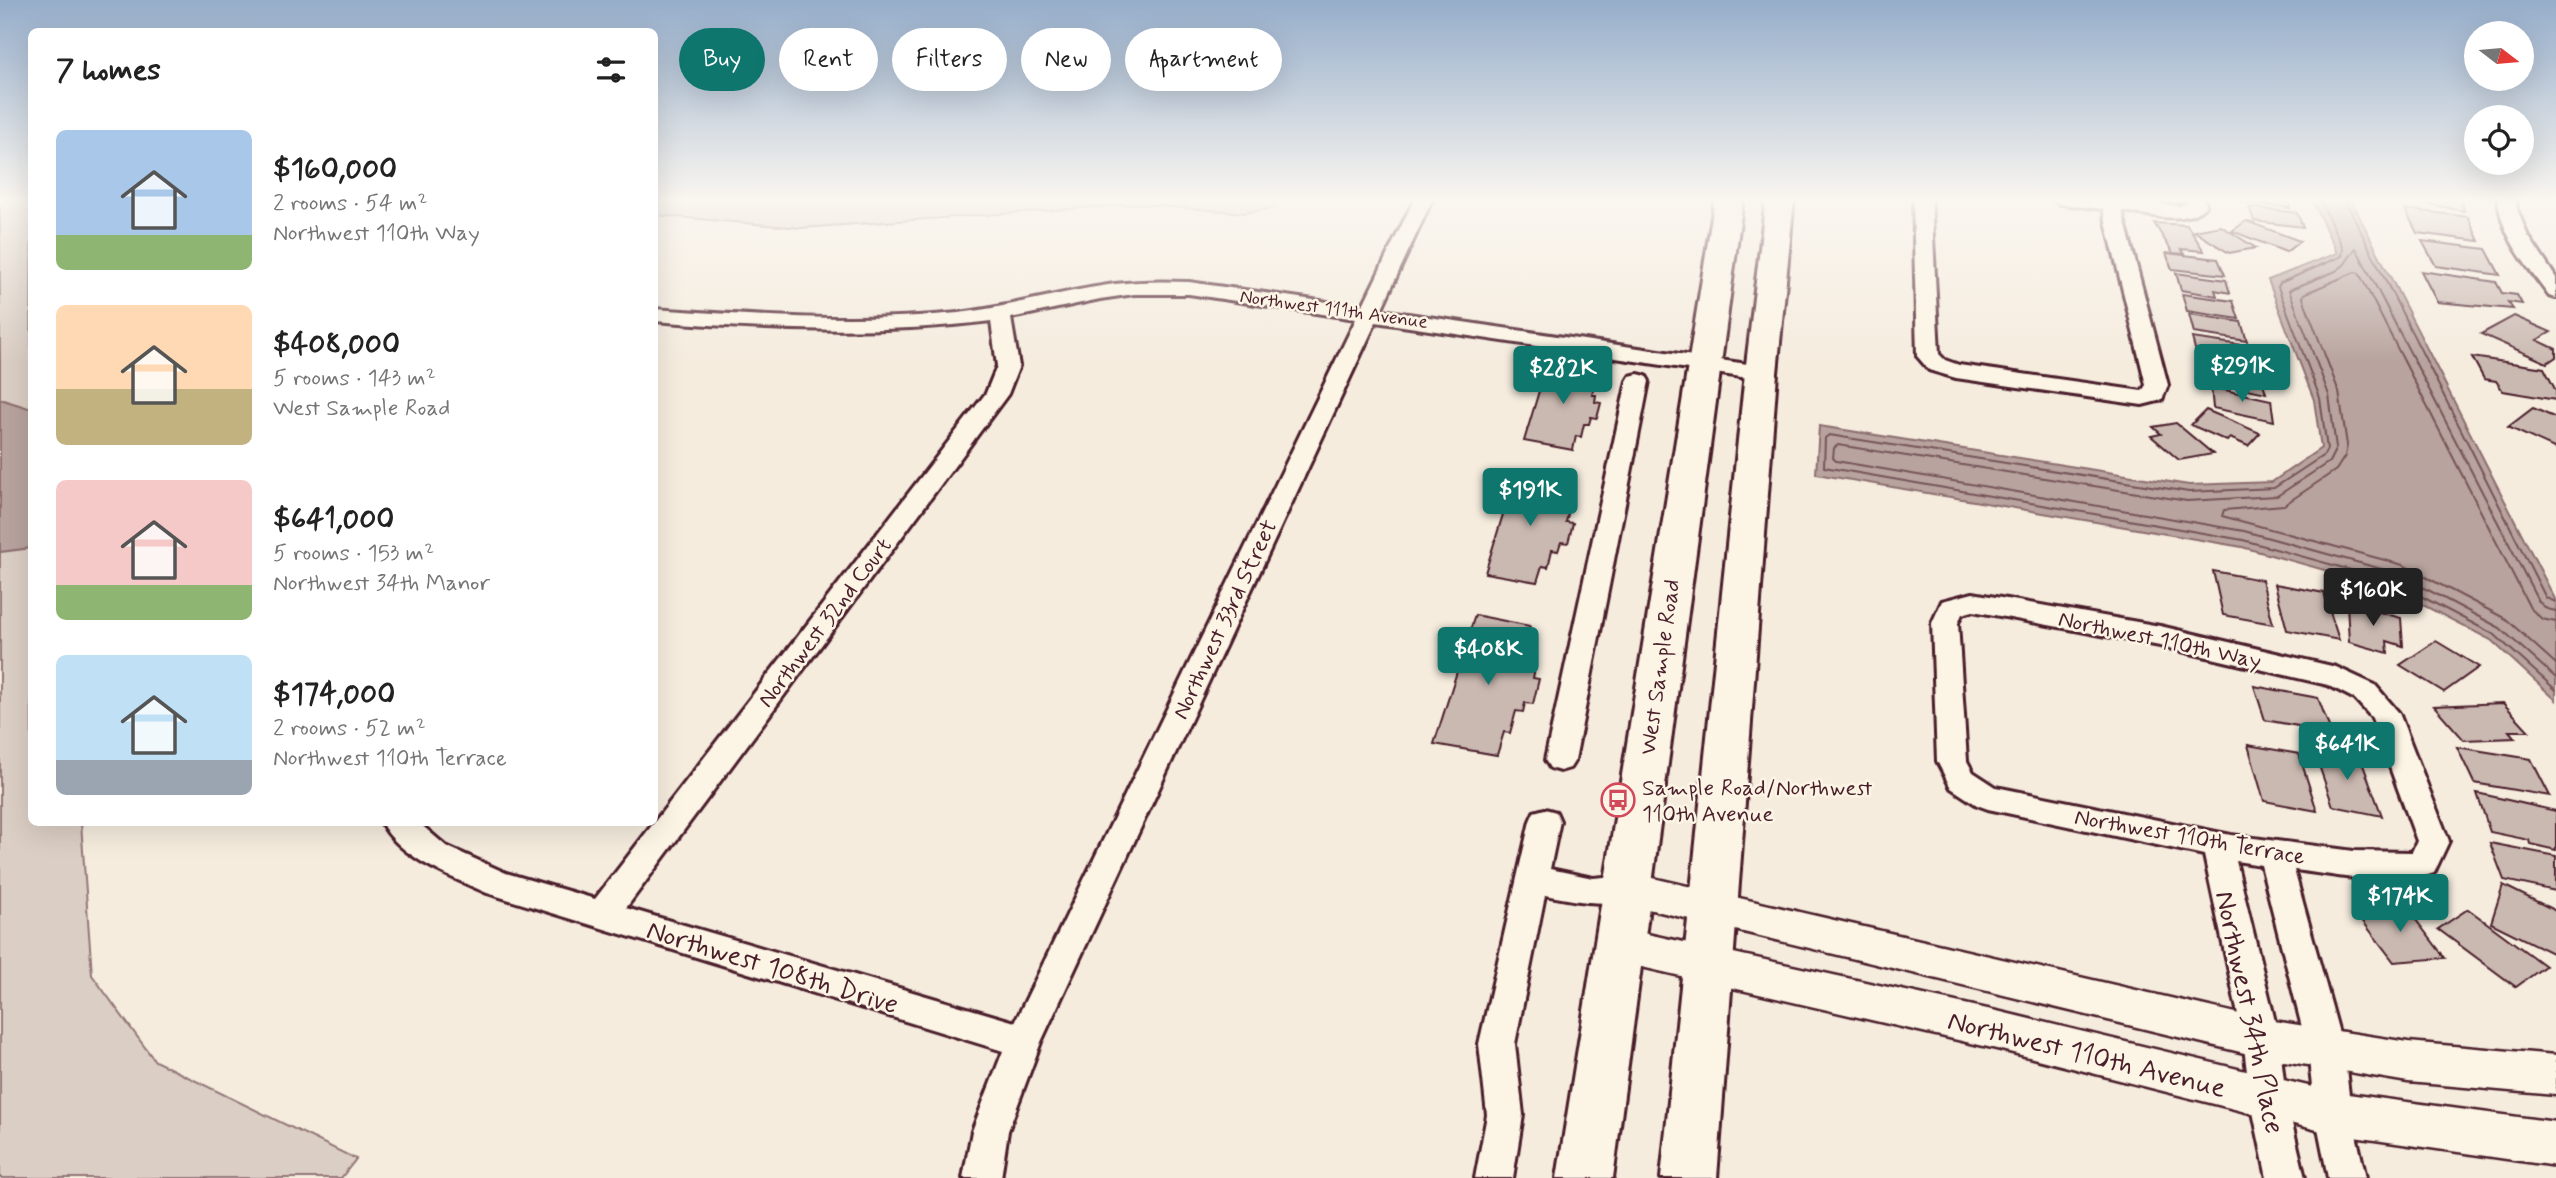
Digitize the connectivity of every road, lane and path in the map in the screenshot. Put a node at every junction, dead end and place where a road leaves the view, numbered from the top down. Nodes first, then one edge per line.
1 (1398, 253) edge
2 (1721, 253) edge
3 (1774, 253) edge
4 (1924, 253) edge
5 (2123, 253) edge
6 (2529, 253) edge
7 (2556, 292) edge
8 (1369, 313) junction
9 (1000, 314) junction
10 (658, 315) edge
11 (1704, 364) junction
12 (1937, 365) joint
13 (1761, 373) junction
14 (1638, 381) dead end
15 (2365, 692) joint
16 (1560, 760) dead end
17 (1962, 780) joint
18 (1545, 821) dead end
19 (401, 826) edge
20 (2217, 845) junction
21 (2274, 855) junction
22 (2423, 864) joint
23 (1532, 879) junction
24 (1627, 888) junction
25 (1713, 906) junction
26 (602, 915) junction
27 (1620, 945) junction
28 (1710, 964) junction
29 (2261, 1038) junction
30 (1024, 1041) junction
31 (2326, 1051) junction
32 (2556, 1075) edge
33 (2268, 1098) junction
34 (2333, 1113) junction
35 (2556, 1144) edge
36 (982, 1178) edge
37 (1494, 1178) edge
38 (1585, 1178) edge
39 (1689, 1178) edge
40 (2286, 1178) edge
41 (2347, 1178) edge

1 - 8 street, Northwest 33rd Street
2 - 11 main road, West Sample Road
3 - 13 main road
4 - 12 street
5 - 12 street
6 - 7 street
8 - 9 street, Northwest 111th Avenue
8 - 11 street, Northwest 111th Avenue
8 - 30 street, Northwest 33rd Street
9 - 10 street, Northwest 111th Avenue
9 - 26 street, Northwest 32nd Court
11 - 13 street, Northwest 111th Avenue
11 - 24 main road, West Sample Road
13 - 25 main road
14 - 16 street
15 - 17 street, Northwest 110th Way
15 - 22 street
17 - 20 street, Northwest 110th Terrace
18 - 23 street
19 - 26 street, Northwest 108th Drive
20 - 21 street, Northwest 110th Terrace
20 - 29 street, Northwest 34th Place
21 - 22 street, Northwest 110th Terrace
21 - 31 street
23 - 24 street
23 - 37 street
24 - 25 street
24 - 27 main road, West Sample Road
25 - 28 main road
25 - 29 street
26 - 30 street, Northwest 108th Drive
27 - 28 street, Northwest 110th Avenue
27 - 38 main road, West Sample Road
28 - 33 street, Northwest 110th Avenue
28 - 39 main road
29 - 31 street
29 - 33 street, Northwest 34th Place
30 - 36 street
31 - 32 street
31 - 34 street
33 - 34 street, Northwest 110th Avenue
33 - 40 street, Northwest 34th Place
34 - 35 street, Northwest 110th Avenue
34 - 41 street

